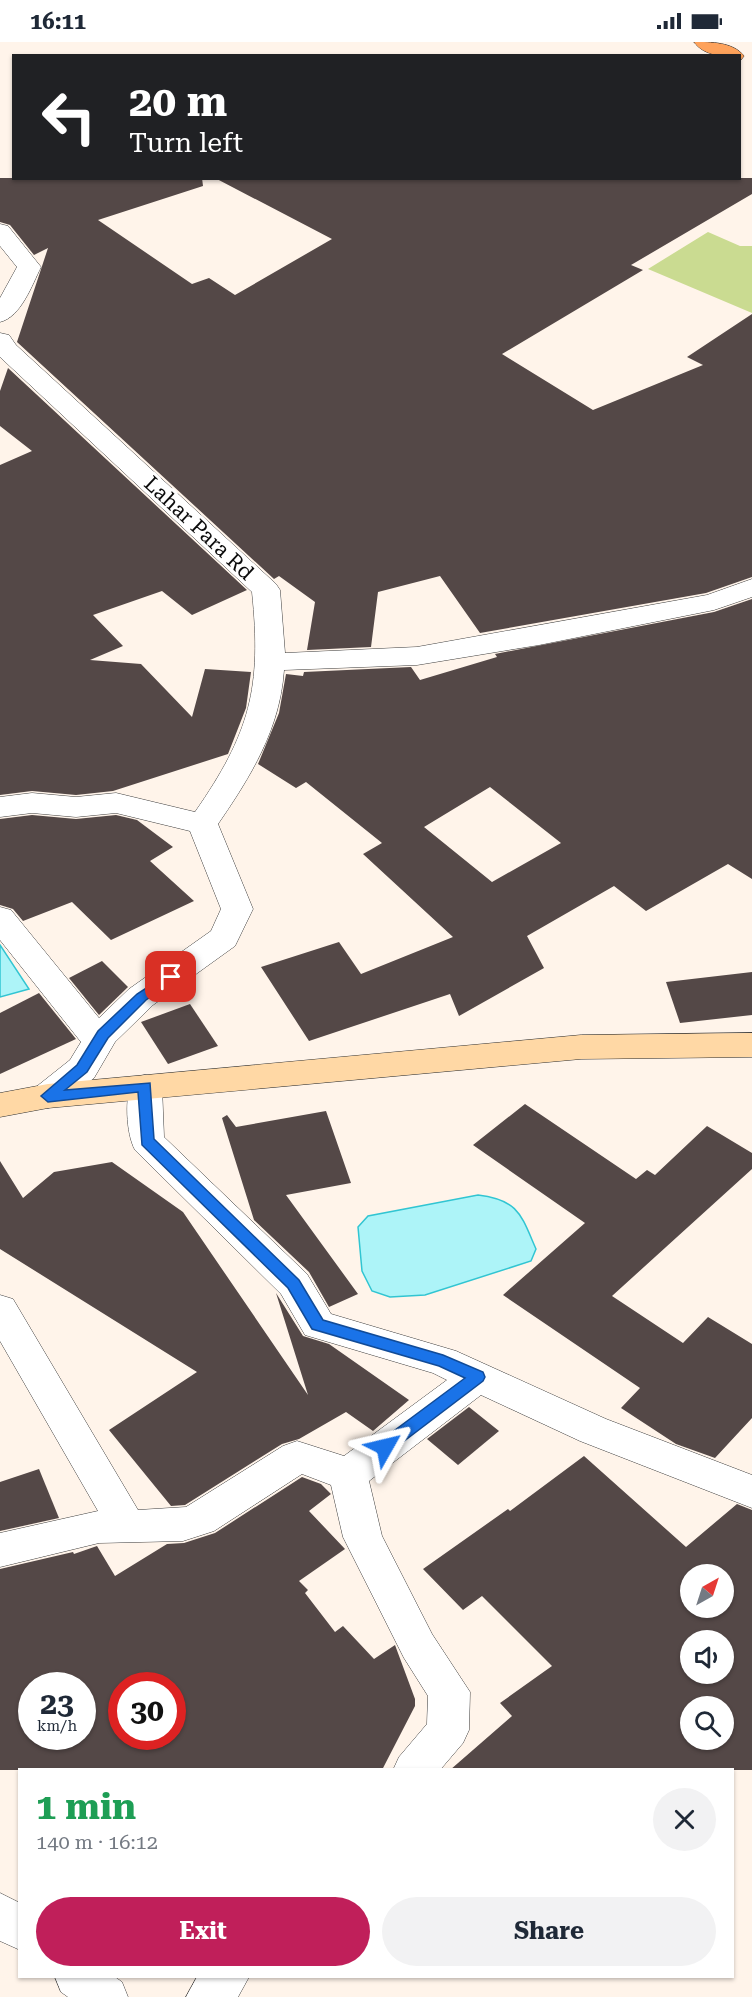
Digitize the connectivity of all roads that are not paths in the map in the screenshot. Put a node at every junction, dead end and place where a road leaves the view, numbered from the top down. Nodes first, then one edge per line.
1 (705, 42) edge
2 (729, 54) edge
3 (0, 231) edge
4 (0, 315) edge
5 (0, 339) edge
6 (752, 587) edge
7 (271, 662) junction
8 (0, 807) edge
9 (203, 824) junction
10 (0, 918) edge
11 (98, 1040) junction
12 (752, 1045) edge
13 (145, 1087) junction
14 (48, 1096) junction
15 (0, 1105) edge
16 (0, 1309) edge
17 (478, 1377) junction
18 (348, 1475) junction
19 (752, 1491) edge
20 (127, 1526) junction
21 (0, 1550) edge
22 (416, 1768) edge
23 (0, 1914) edge
24 (18, 1928) edge
25 (78, 1978) edge
26 (226, 1978) edge
27 (106, 1997) edge
28 (208, 1997) edge

1 - 2 main road
3 - 4 street
5 - 7 street, Lahar Para Rd
6 - 7 street
7 - 9 street, Lahar Para Rd
8 - 9 street
9 - 11 street
10 - 11 street
11 - 14 street
12 - 13 main road
13 - 14 main road
13 - 17 street
14 - 15 main road
16 - 20 street
17 - 18 street
17 - 19 street
18 - 20 street
18 - 22 street
20 - 21 street
23 - 24 street
25 - 27 street
26 - 28 street

